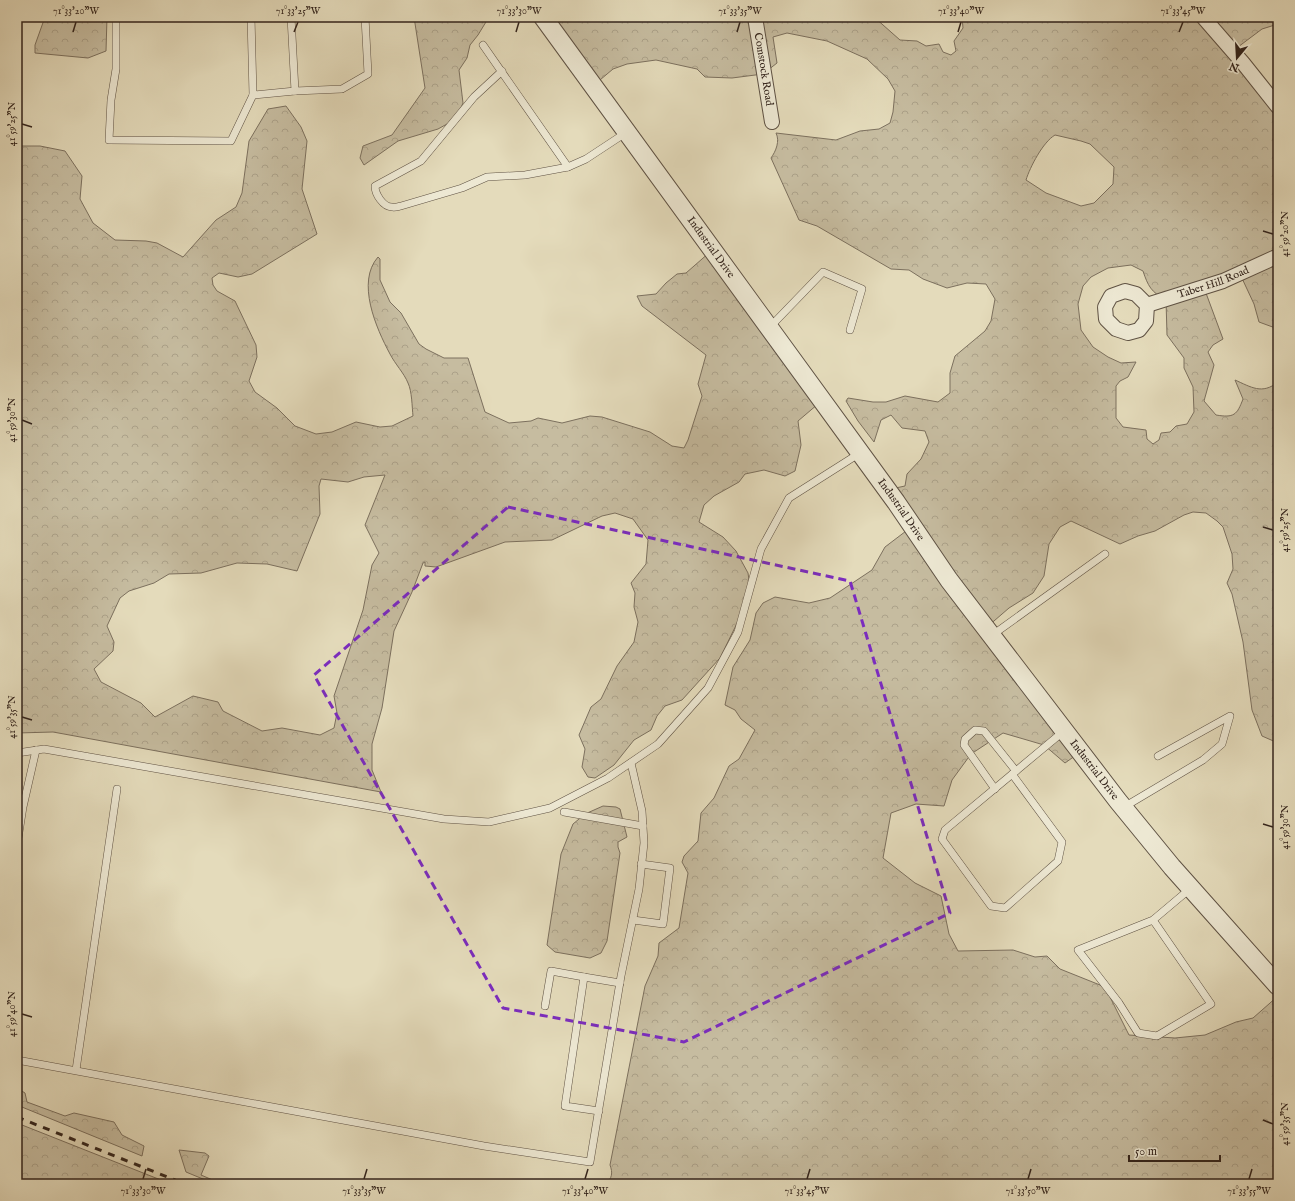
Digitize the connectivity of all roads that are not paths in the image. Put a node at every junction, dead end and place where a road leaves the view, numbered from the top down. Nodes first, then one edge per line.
1 (116, 17) edge
2 (251, 17) edge
3 (291, 17) edge
4 (365, 17) edge
5 (543, 17) edge
6 (755, 17) edge
7 (1203, 17) edge
8 (483, 45) dead end
9 (502, 72) junction
10 (295, 91) junction
11 (253, 95) junction
12 (1278, 107) edge
13 (772, 122) dead end
14 (627, 132) junction
15 (568, 166) junction
16 (1278, 256) edge
17 (1147, 305) dead end
18 (769, 328) junction
19 (850, 330) dead end
20 (860, 453) junction
21 (1104, 554) dead end
22 (991, 636) junction
23 (1064, 731) junction
24 (36, 750) junction
25 (17, 753) edge
26 (1158, 756) dead end
27 (630, 763) junction
28 (1014, 772) junction
29 (995, 788) junction
30 (117, 789) dead end
31 (1124, 807) junction
32 (564, 812) dead end
33 (643, 826) junction
34 (17, 845) edge
35 (641, 864) junction
36 (1191, 888) junction
37 (633, 920) junction
38 (1153, 920) junction
39 (584, 977) junction
40 (620, 983) junction
41 (1278, 986) edge
42 (545, 1006) dead end
43 (17, 1060) edge
44 (76, 1070) junction
45 (599, 1111) junction

1 - 11 lane
2 - 11 lane
3 - 10 lane
4 - 10 lane
5 - 14 street, Industrial Drive
6 - 13 street, Comstock Road
7 - 12 street
8 - 9 lane
9 - 15 lane
9 - 15 lane
10 - 11 lane
14 - 15 lane
14 - 18 street, Industrial Drive
16 - 17 street, Taber Hill Road
18 - 19 lane
18 - 20 street, Industrial Drive
20 - 22 street, Industrial Drive
20 - 27 lane
21 - 22 lane
22 - 23 street, Industrial Drive
23 - 28 lane
23 - 31 street, Industrial Drive
24 - 25 lane
24 - 27 lane
24 - 34 lane
26 - 31 lane
27 - 33 lane
28 - 29 lane
28 - 29 lane
28 - 29 lane
30 - 44 lane
31 - 36 street, Industrial Drive
32 - 33 lane
33 - 35 lane
35 - 37 lane
35 - 37 lane
36 - 38 lane
36 - 41 street, Industrial Drive
37 - 40 lane
38 - 38 lane
39 - 40 lane
39 - 42 lane
39 - 45 lane
40 - 45 lane
43 - 44 lane
44 - 45 lane

